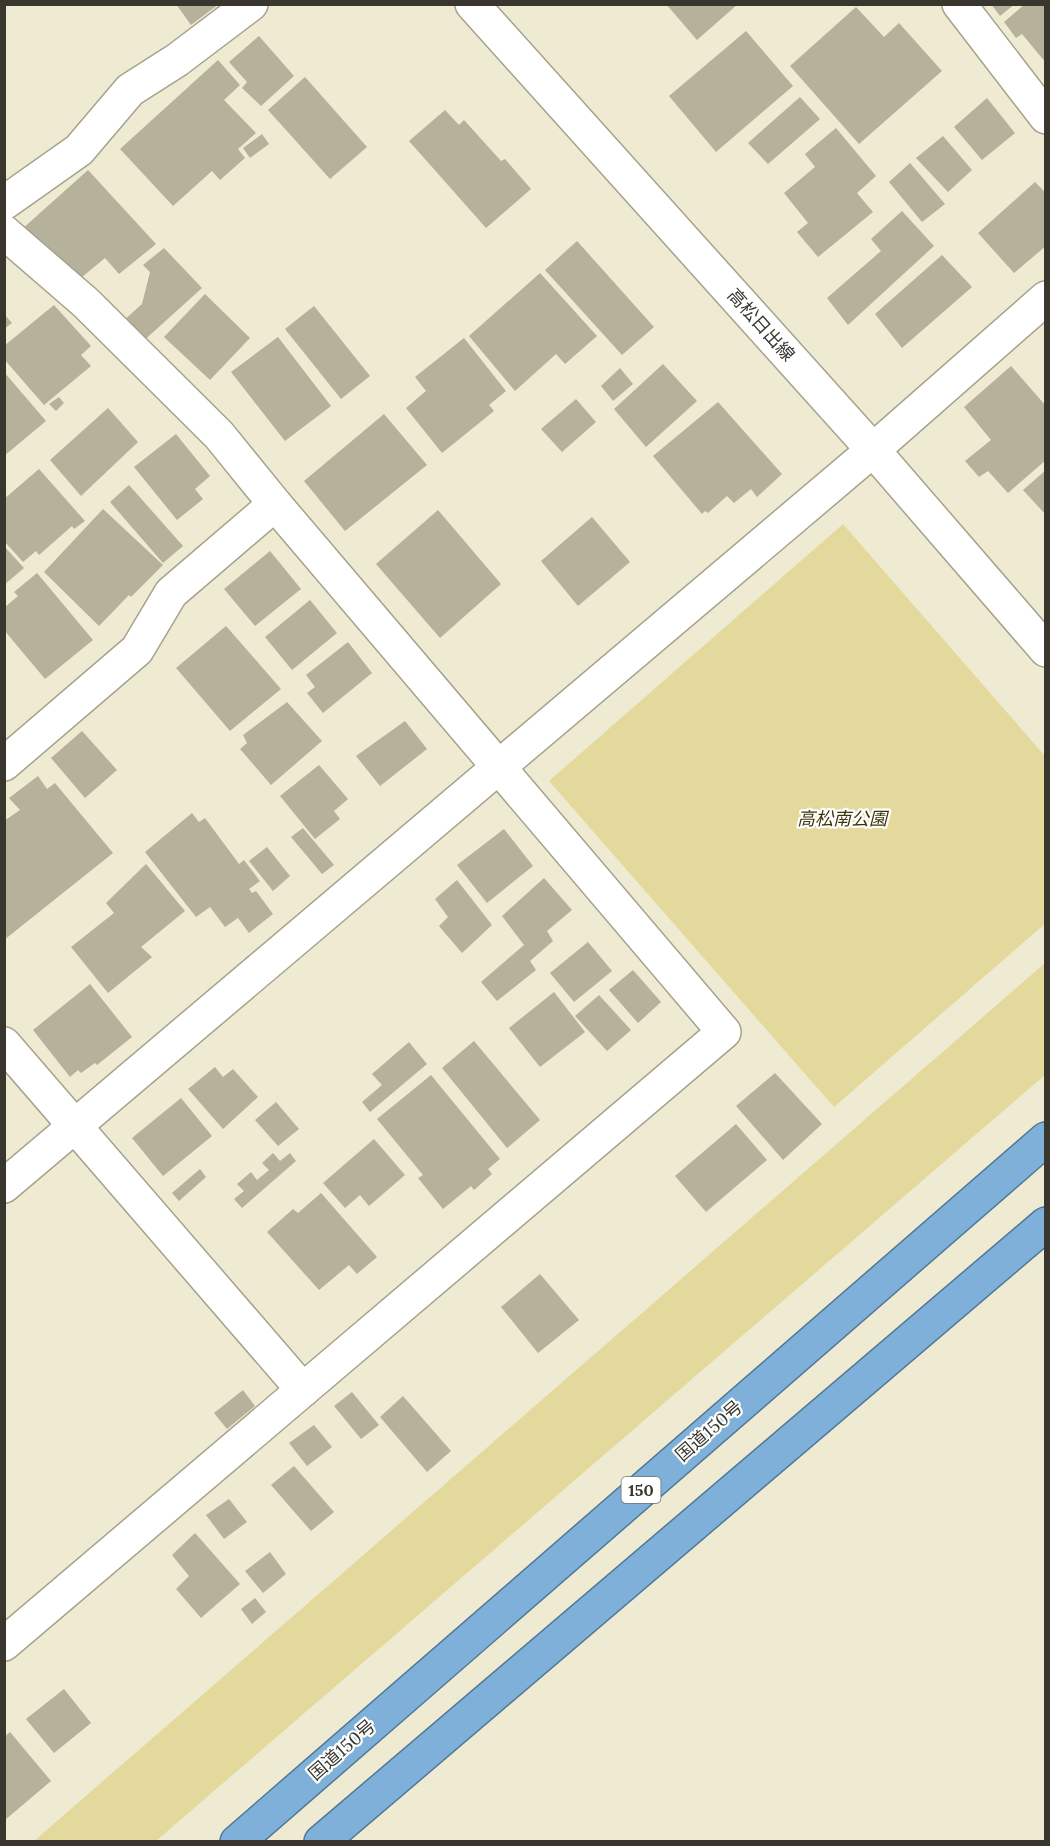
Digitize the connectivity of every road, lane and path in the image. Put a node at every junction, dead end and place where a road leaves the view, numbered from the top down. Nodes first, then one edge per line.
1 (251, 4) edge
2 (472, 4) edge
3 (959, 4) edge
4 (1046, 117) edge
5 (4, 203) edge
6 (4, 232) edge
7 (1046, 298) edge
8 (873, 450) junction
9 (275, 504) junction
10 (1046, 650) edge
11 (4, 764) edge
12 (498, 767) junction
13 (4, 1044) edge
14 (74, 1127) junction
15 (1046, 1139) edge
16 (4, 1186) edge
17 (1046, 1224) edge
18 (303, 1390) junction
19 (4, 1644) edge
20 (237, 1842) edge
21 (321, 1842) edge

1 - 5 street
2 - 8 street, 高松日出線
3 - 4 street
6 - 9 street
7 - 8 street
8 - 10 street, 高松日出線
8 - 12 street
9 - 11 street
9 - 12 street
12 - 14 street
12 - 18 street
13 - 14 street
14 - 16 street
14 - 18 street
15 - 20 highway, 国道150号 / 150
17 - 21 highway
18 - 19 street

